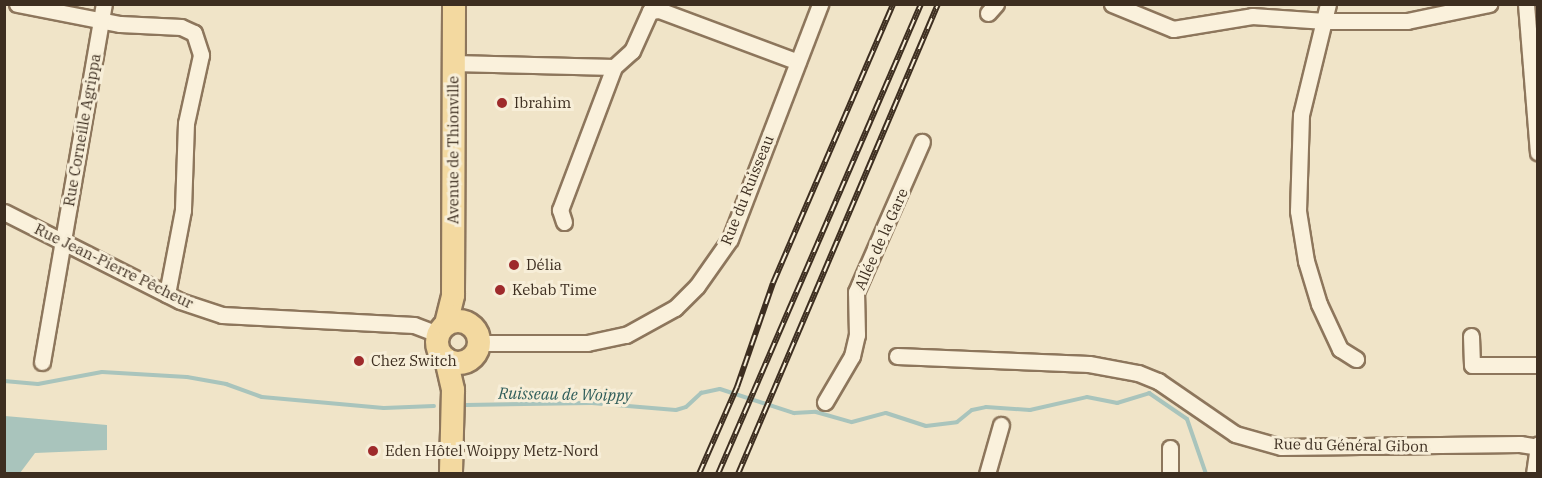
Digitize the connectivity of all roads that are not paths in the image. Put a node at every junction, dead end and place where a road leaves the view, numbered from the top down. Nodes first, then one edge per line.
1 (17, 4) edge
2 (454, 4) edge
3 (820, 4) edge
4 (1112, 4) edge
5 (1328, 4) edge
6 (1490, 4) edge
7 (1526, 4) edge
8 (103, 12) edge
9 (1325, 21) junction
10 (798, 62) junction
11 (453, 63) junction
12 (614, 67) junction
13 (922, 142) dead end
14 (1538, 153) edge
15 (4, 212) edge
16 (564, 222) dead end
17 (63, 242) junction
18 (166, 294) junction
19 (450, 327) junction
20 (1471, 336) dead end
21 (480, 343) junction
22 (897, 356) dead end
23 (1356, 359) dead end
24 (456, 361) junction
25 (42, 362) dead end
26 (1538, 365) edge
27 (825, 402) dead end
28 (1001, 425) dead end
29 (1537, 446) edge
30 (1170, 448) dead end
31 (450, 474) edge
32 (987, 474) edge
33 (1170, 474) edge
34 (1534, 474) edge

1 - 8 street
2 - 11 main road, Avenue de Thionville
3 - 10 street, Rue du Ruisseau
4 - 9 street
5 - 9 street
6 - 9 street
7 - 14 street
8 - 17 street, Rue Corneille Agrippa
8 - 18 street
9 - 23 street
10 - 12 street
10 - 21 street, Rue du Ruisseau
11 - 12 street
11 - 19 main road, Avenue de Thionville
12 - 16 street
13 - 27 street, Allée de la Gare
15 - 17 street, Rue Jean-Pierre Pêcheur
17 - 18 street, Rue Jean-Pierre Pêcheur
17 - 25 street, Rue Corneille Agrippa
18 - 19 street, Rue Jean-Pierre Pêcheur
19 - 21 main road
19 - 24 main road
20 - 26 street
21 - 24 main road
22 - 29 street, Rue du Général Gibon
24 - 31 main road
28 - 32 street
29 - 34 street
30 - 33 street

